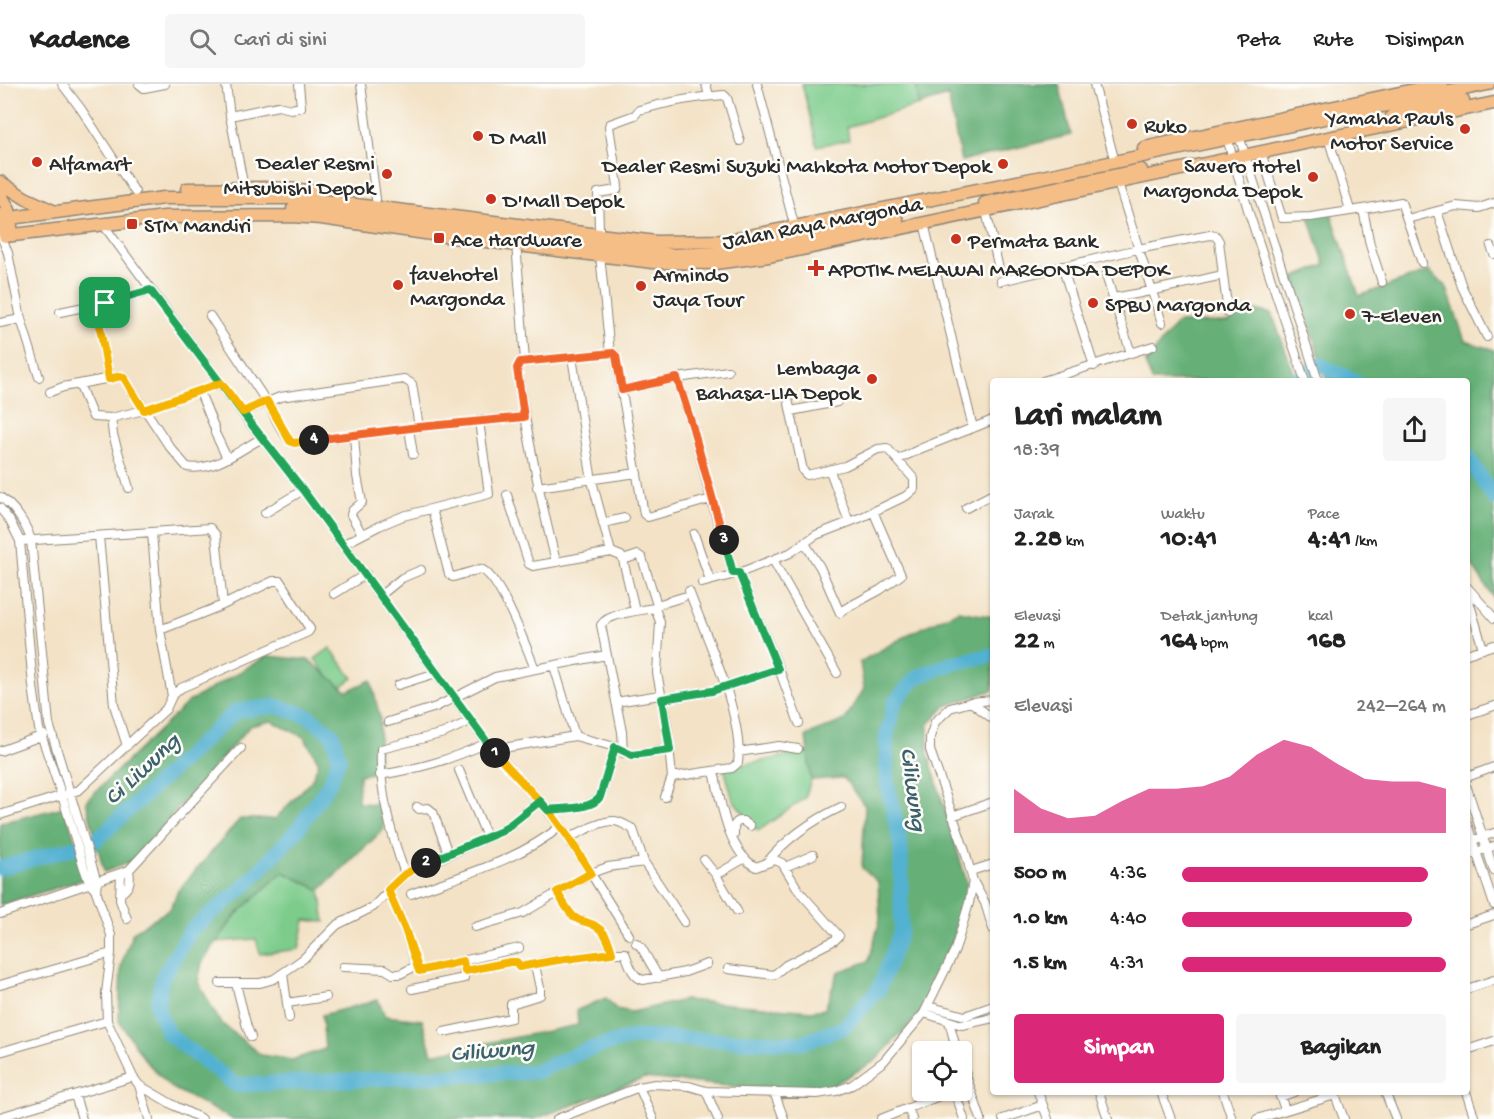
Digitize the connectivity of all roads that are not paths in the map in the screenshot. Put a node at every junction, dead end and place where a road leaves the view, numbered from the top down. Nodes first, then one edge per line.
1 (62, 84) edge
2 (139, 84) edge
3 (165, 84) edge
4 (226, 84) edge
5 (299, 84) edge
6 (361, 84) edge
7 (706, 84) edge
8 (757, 84) edge
9 (1094, 84) edge
10 (1442, 84) edge
11 (1488, 84) edge
12 (1494, 94) edge
13 (709, 96) junction
14 (1494, 103) edge
15 (230, 116) junction
16 (1262, 126) junction
17 (1328, 137) junction
18 (740, 141) dead end
19 (1236, 148) junction
20 (1261, 152) junction
21 (1114, 158) junction
22 (0, 182) edge
23 (1118, 183) junction
24 (244, 188) junction
25 (135, 192) junction
26 (0, 193) edge
27 (191, 193) junction
28 (376, 199) junction
29 (1494, 203) edge
30 (312, 204) junction
31 (1363, 209) junction
32 (58, 210) junction
33 (986, 210) junction
34 (1350, 210) junction
35 (1437, 211) junction
36 (101, 219) junction
37 (1407, 219) junction
38 (924, 223) junction
39 (794, 225) junction
40 (7, 228) edge
41 (604, 240) junction
42 (516, 241) junction
43 (1138, 248) junction
44 (768, 251) junction
45 (1422, 263) dead end
46 (1062, 266) junction
47 (999, 269) dead end
48 (1106, 275) dead end
49 (1223, 275) junction
50 (1001, 281) dead end
51 (1382, 282) dead end
52 (150, 290) junction
53 (1153, 292) junction
54 (1113, 298) junction
55 (96, 304) junction
56 (60, 312) dead end
57 (1228, 313) dead end
58 (210, 316) dead end
59 (21, 319) junction
60 (1162, 322) dead end
61 (0, 323) edge
62 (1487, 337) dead end
63 (1153, 346) dead end
64 (610, 353) junction
65 (1131, 353) junction
66 (572, 357) junction
67 (525, 361) junction
68 (1094, 366) junction
69 (728, 370) dead end
70 (39, 377) dead end
71 (677, 378) junction
72 (1053, 378) edge
73 (1304, 378) edge
74 (1317, 378) edge
75 (109, 379) junction
76 (221, 383) junction
77 (78, 384) junction
78 (199, 390) junction
79 (622, 390) junction
80 (50, 392) dead end
81 (787, 394) dead end
82 (266, 401) junction
83 (837, 402) dead end
84 (144, 410) junction
85 (791, 411) junction
86 (243, 412) junction
87 (524, 417) junction
88 (111, 418) junction
89 (479, 421) junction
90 (990, 421) edge
91 (419, 427) junction
92 (973, 428) junction
93 (409, 429) junction
94 (354, 435) junction
95 (262, 438) junction
96 (413, 454) dead end
97 (227, 458) junction
98 (899, 459) junction
99 (830, 471) junction
100 (637, 473) junction
101 (592, 481) junction
102 (537, 487) junction
103 (129, 488) dead end
104 (303, 490) junction
105 (507, 495) dead end
106 (990, 496) edge
107 (0, 497) edge
108 (711, 499) junction
109 (0, 508) edge
110 (966, 508) dead end
111 (432, 509) junction
112 (873, 511) junction
113 (265, 513) dead end
114 (625, 518) dead end
115 (849, 522) junction
116 (603, 523) junction
117 (152, 533) junction
118 (362, 534) junction
119 (694, 534) dead end
120 (99, 536) junction
121 (31, 540) junction
122 (20, 541) junction
123 (804, 542) junction
124 (342, 545) junction
125 (611, 552) junction
126 (623, 560) junction
127 (773, 560) junction
128 (556, 562) junction
129 (421, 570) dead end
130 (736, 573) junction
131 (366, 574) junction
132 (1470, 590) edge
133 (334, 594) dead end
134 (381, 595) junction
135 (1470, 604) edge
136 (223, 605) junction
137 (634, 610) junction
138 (1494, 618) edge
139 (160, 630) junction
140 (1494, 645) edge
141 (1483, 649) junction
142 (1470, 653) edge
143 (606, 655) junction
144 (554, 666) junction
145 (535, 669) junction
146 (778, 669) junction
147 (436, 673) junction
148 (837, 673) dead end
149 (398, 685) dead end
150 (726, 686) junction
151 (172, 696) junction
152 (661, 697) junction
153 (454, 698) junction
154 (990, 700) edge
155 (616, 702) junction
156 (970, 702) junction
157 (1494, 706) edge
158 (1470, 714) edge
159 (990, 716) edge
160 (470, 720) junction
161 (388, 722) dead end
162 (799, 723) dead end
163 (51, 733) junction
164 (42, 736) junction
165 (575, 736) junction
166 (487, 743) junction
167 (127, 746) junction
168 (615, 747) junction
169 (241, 748) dead end
170 (798, 749) dead end
171 (670, 750) junction
172 (0, 751) edge
173 (738, 752) junction
174 (623, 753) junction
175 (496, 755) junction
176 (1494, 768) edge
177 (459, 770) dead end
178 (714, 771) junction
179 (380, 775) junction
180 (1470, 776) edge
181 (672, 777) junction
182 (66, 794) junction
183 (665, 797) dead end
184 (1470, 797) edge
185 (540, 801) junction
186 (990, 803) edge
187 (417, 807) dead end
188 (841, 807) dead end
189 (549, 811) junction
190 (0, 815) edge
191 (952, 816) junction
192 (561, 826) junction
193 (750, 826) dead end
194 (1494, 833) edge
195 (487, 837) junction
196 (1483, 837) junction
197 (569, 838) junction
198 (734, 840) junction
199 (1470, 841) edge
200 (1490, 847) edge
201 (1476, 852) junction
202 (448, 854) junction
203 (1470, 854) edge
204 (813, 855) dead end
205 (745, 858) junction
206 (704, 860) dead end
207 (644, 862) junction
208 (765, 864) junction
209 (990, 865) edge
210 (785, 867) junction
211 (1494, 870) edge
212 (971, 871) junction
213 (125, 872) junction
214 (591, 873) junction
215 (405, 874) junction
216 (716, 875) junction
217 (973, 881) junction
218 (94, 883) junction
219 (388, 890) junction
220 (557, 892) junction
221 (411, 894) dead end
222 (1494, 905) edge
223 (737, 911) dead end
224 (0, 914) edge
225 (1494, 915) edge
226 (127, 919) dead end
227 (990, 920) edge
228 (684, 922) dead end
229 (1470, 923) edge
230 (475, 927) dead end
231 (629, 935) dead end
232 (636, 944) dead end
233 (519, 948) dead end
234 (111, 953) junction
235 (612, 953) junction
236 (463, 961) junction
237 (708, 964) dead end
238 (535, 965) junction
239 (416, 966) junction
240 (343, 967) dead end
241 (728, 969) dead end
242 (465, 971) junction
243 (282, 974) junction
244 (659, 978) junction
245 (1494, 980) edge
246 (220, 983) dead end
247 (236, 984) junction
248 (0, 985) edge
249 (1470, 988) edge
250 (411, 989) dead end
251 (326, 997) dead end
252 (287, 1003) junction
253 (990, 1007) edge
254 (926, 1010) junction
255 (950, 1013) junction
256 (289, 1018) dead end
257 (990, 1019) edge
258 (107, 1021) junction
259 (949, 1022) junction
260 (444, 1032) dead end
261 (251, 1037) dead end
262 (954, 1041) edge
263 (1494, 1041) edge
264 (1470, 1049) edge
265 (0, 1052) edge
266 (133, 1077) junction
267 (139, 1085) junction
268 (639, 1087) junction
269 (706, 1091) junction
270 (774, 1092) junction
271 (972, 1093) edge
272 (75, 1095) junction
273 (1039, 1095) edge
274 (1099, 1095) edge
275 (1162, 1095) edge
276 (1224, 1095) edge
277 (1279, 1095) edge
278 (1331, 1095) edge
279 (1334, 1095) edge
280 (1386, 1095) edge
281 (1467, 1095) edge
282 (1043, 1105) junction
283 (908, 1108) junction
284 (1285, 1110) junction
285 (1276, 1116) edge
286 (0, 1117) edge
287 (82, 1119) edge
288 (149, 1119) edge
289 (202, 1119) edge
290 (557, 1119) edge
291 (652, 1119) edge
292 (718, 1119) edge
293 (784, 1119) edge
294 (881, 1119) edge
295 (912, 1119) edge
296 (964, 1119) edge
297 (981, 1119) edge
298 (1004, 1119) edge
299 (1048, 1119) edge
300 (1108, 1119) edge
301 (1171, 1119) edge
302 (1232, 1119) edge
303 (1257, 1119) edge
304 (1344, 1119) edge
305 (1396, 1119) edge
306 (1475, 1119) edge

1 - 25 street
2 - 3 street
4 - 15 street
5 - 15 street
6 - 28 street
7 - 13 street
8 - 39 street
9 - 21 street
10 - 16 highway, Jalan Raya Margonda
11 - 16 highway, Jalan Raya Margonda
12 - 19 highway, Jalan Raya Margonda
13 - 18 street
13 - 41 street
14 - 17 highway, Jalan Raya Margonda
15 - 24 street
16 - 19 highway, Jalan Raya Margonda
16 - 21 highway, Jalan Raya Margonda
17 - 20 highway, Jalan Raya Margonda
17 - 34 street
19 - 20 highway, Jalan Raya Margonda
19 - 21 highway, Jalan Raya Margonda
19 - 23 highway, Jalan Raya Margonda
19 - 44 highway, Jalan Raya Margonda
19 - 73 street
19 - 74 street
20 - 34 street
21 - 39 highway, Jalan Raya Margonda
22 - 32 highway
23 - 33 highway, Jalan Raya Margonda
23 - 43 street
24 - 27 highway, Jalan Raya Margonda
24 - 30 highway, Jalan Raya Margonda
25 - 27 highway, Jalan Raya Margonda
25 - 32 highway, Jalan Raya Margonda
26 - 40 highway
27 - 30 highway, Jalan Raya Margonda
27 - 32 highway, Jalan Raya Margonda
28 - 30 highway, Jalan Raya Margonda
28 - 41 highway, Jalan Raya Margonda
29 - 35 street
30 - 36 highway, Jalan Raya Margonda
30 - 41 highway, Jalan Raya Margonda
30 - 42 highway, Jalan Raya Margonda
31 - 34 street
31 - 37 street
31 - 51 street
32 - 40 highway, Jalan Raya Margonda
33 - 38 highway, Jalan Raya Margonda
33 - 47 street
35 - 37 street
35 - 62 street
36 - 40 highway, Jalan Raya Margonda
36 - 52 street
37 - 45 street
38 - 44 highway, Jalan Raya Margonda
38 - 92 street
39 - 41 highway, Jalan Raya Margonda
40 - 59 street
41 - 42 highway, Jalan Raya Margonda
41 - 44 highway, Jalan Raya Margonda
41 - 64 street
42 - 67 street
43 - 46 street
43 - 49 street
43 - 53 street
46 - 50 street
46 - 68 street
48 - 54 street
49 - 53 street
49 - 57 street
52 - 55 street
52 - 76 street
53 - 54 street
53 - 60 street
54 - 65 street
55 - 56 street
55 - 75 street
58 - 82 street
59 - 61 street
59 - 70 street
63 - 65 street
64 - 66 street
64 - 79 street
65 - 68 street
66 - 67 street
66 - 101 street
67 - 87 street
68 - 72 street
69 - 71 street
71 - 79 street
71 - 108 street
75 - 77 street
75 - 84 street
76 - 78 street
76 - 86 street
77 - 80 street
77 - 88 street
78 - 84 street
78 - 97 street
79 - 100 street
81 - 85 street
82 - 86 street
82 - 91 street
82 - 94 street
83 - 85 street
84 - 88 street
84 - 97 street
85 - 99 street
86 - 95 street
87 - 89 street
87 - 102 street
88 - 103 street
89 - 91 street
89 - 111 street
90 - 92 street
91 - 93 street
92 - 98 street
93 - 94 street
93 - 96 street
94 - 118 street
95 - 97 street
95 - 104 street
98 - 99 street
98 - 112 street
99 - 115 street
100 - 101 street
100 - 108 street
101 - 102 street
101 - 116 street
102 - 128 street
104 - 113 street
104 - 124 street
105 - 128 street
106 - 110 street
107 - 121 street
108 - 130 street
109 - 122 street
111 - 118 street
111 - 145 street
112 - 115 street
112 - 123 street
114 - 116 street
115 - 123 street
116 - 125 street
117 - 120 street
117 - 136 street
117 - 139 street
118 - 124 street
119 - 130 street
120 - 121 street
120 - 167 street
121 - 122 street
121 - 163 street
122 - 164 street
123 - 127 street
124 - 131 street
125 - 126 street
125 - 128 street
126 - 137 street
126 - 150 street
127 - 130 street
127 - 148 street
129 - 134 street
130 - 146 street
131 - 133 street
131 - 134 street
132 - 138 street
134 - 147 street
135 - 141 street
136 - 139 street
136 - 151 street
137 - 143 street
137 - 152 street
139 - 151 street
140 - 141 street
141 - 142 street
143 - 144 street
143 - 155 street
144 - 145 street
144 - 165 street
145 - 153 street
146 - 150 street
146 - 162 street
147 - 149 street
147 - 153 street
150 - 152 street
150 - 173 street
151 - 167 street
152 - 155 street
152 - 171 street
153 - 160 street
153 - 161 street
154 - 156 street
155 - 174 street
156 - 159 street
156 - 191 street
157 - 158 street
160 - 166 street
160 - 179 street
163 - 164 street
163 - 182 street
164 - 172 street
164 - 182 street
165 - 168 street
165 - 175 street
166 - 175 street
166 - 179 street
167 - 182 street
168 - 174 street
168 - 189 street
169 - 213 street
170 - 173 street
171 - 174 street
171 - 181 street
173 - 178 street
175 - 185 street
176 - 180 street
177 - 195 street
178 - 181 street
178 - 198 street
179 - 215 street
181 - 183 street
182 - 190 street
182 - 218 street
184 - 196 street
185 - 189 street
185 - 195 street
186 - 191 street
187 - 202 street
188 - 208 street
189 - 192 street
191 - 212 street
192 - 197 street
192 - 221 street
193 - 198 street
194 - 196 street
195 - 202 street
196 - 199 street
196 - 200 street
197 - 207 street
197 - 214 street
198 - 205 street
199 - 201 street
200 - 201 street
200 - 211 street
201 - 203 street
201 - 222 street
202 - 215 street
204 - 210 street
205 - 208 street
205 - 216 street
206 - 216 street
207 - 214 street
207 - 228 street
208 - 210 street
209 - 212 street
210 - 241 street
212 - 217 street
213 - 218 street
213 - 226 street
214 - 220 street
214 - 231 street
215 - 219 street
216 - 223 street
217 - 227 street
217 - 254 street
218 - 224 street
218 - 234 street
219 - 239 street
219 - 243 street
220 - 230 street
220 - 235 street
225 - 229 street
232 - 244 street
233 - 236 street
234 - 248 street
234 - 258 street
235 - 238 street
235 - 244 street
236 - 239 street
236 - 242 street
237 - 244 street
238 - 242 street
238 - 260 street
239 - 240 street
242 - 250 street
243 - 247 street
243 - 252 street
245 - 249 street
246 - 247 street
247 - 261 street
251 - 252 street
252 - 256 street
253 - 255 street
254 - 255 street
254 - 259 street
254 - 270 street
255 - 259 street
257 - 259 street
258 - 265 street
258 - 266 street
259 - 262 street
263 - 264 street
266 - 267 street
266 - 272 street
267 - 288 street
267 - 289 street
268 - 269 street
268 - 290 street
268 - 291 street
269 - 270 street
269 - 292 street
270 - 293 street
271 - 297 street
272 - 286 street
272 - 287 street
273 - 282 street
274 - 300 street
275 - 301 street
276 - 302 street
277 - 284 street
278 - 284 street
279 - 304 street
280 - 305 street
281 - 306 street
282 - 298 street
282 - 299 street
283 - 294 street
283 - 295 street
283 - 296 street
284 - 285 street
285 - 303 street

